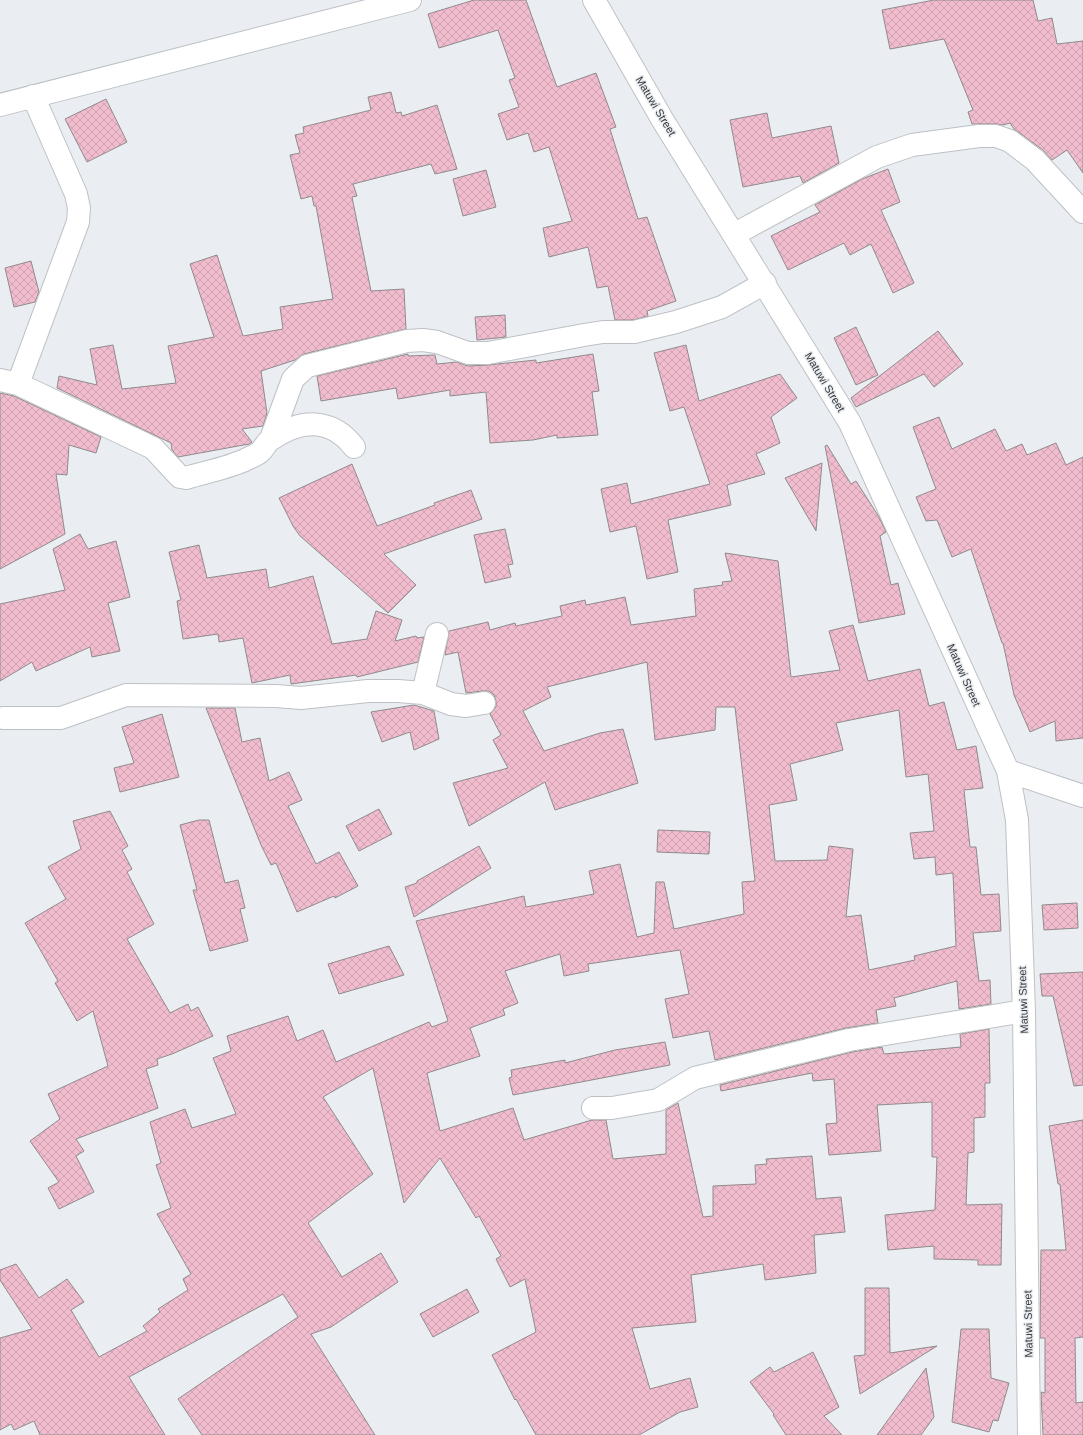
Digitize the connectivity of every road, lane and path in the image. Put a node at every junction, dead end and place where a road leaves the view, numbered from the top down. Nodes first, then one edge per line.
1 (410, 0) edge
2 (594, 0) edge
3 (33, 96) junction
4 (0, 105) edge
5 (1083, 212) edge
6 (735, 234) junction
7 (765, 283) junction
8 (9, 382) edge
9 (271, 440) junction
10 (354, 447) dead end
11 (437, 634) dead end
12 (423, 693) junction
13 (484, 703) dead end
14 (3, 718) dead end
15 (1008, 771) junction
16 (1083, 796) edge
17 (1024, 1011) junction
18 (593, 1108) dead end
19 (1029, 1435) edge

1 - 3 street
2 - 6 street, Matuwi Street
3 - 4 street
3 - 8 street
5 - 6 street
6 - 7 street, Matuwi Street
7 - 9 street
7 - 15 street, Matuwi Street
8 - 9 street
9 - 10 street
11 - 12 street
12 - 13 street
12 - 14 street
15 - 16 street
15 - 17 street, Matuwi Street
17 - 18 street
17 - 19 street, Matuwi Street

